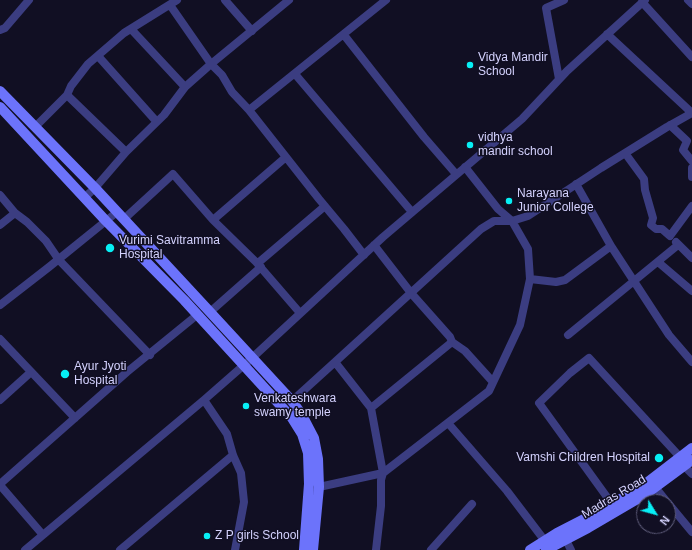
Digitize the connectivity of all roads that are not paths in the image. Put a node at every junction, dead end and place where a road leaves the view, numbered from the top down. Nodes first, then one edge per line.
1 (29, 0) edge
2 (225, 0) edge
3 (386, 0) edge
4 (564, 0) edge
5 (688, 0) edge
6 (285, 1) edge
7 (643, 1) edge
8 (173, 2) edge
9 (555, 2) edge
10 (692, 4) edge
11 (131, 29) junction
12 (0, 30) edge
13 (252, 31) junction
14 (607, 34) junction
15 (344, 35) junction
16 (98, 56) junction
17 (692, 57) edge
18 (211, 64) junction
19 (295, 74) junction
20 (559, 79) junction
21 (185, 87) junction
22 (0, 91) edge
23 (67, 95) junction
24 (0, 107) edge
25 (250, 110) junction
26 (156, 122) junction
27 (670, 125) junction
28 (35, 127) junction
29 (126, 152) junction
30 (625, 153) junction
31 (286, 157) junction
32 (692, 161) edge
33 (465, 167) junction
34 (692, 168) edge
35 (456, 174) junction
36 (692, 177) edge
37 (576, 184) junction
38 (95, 188) junction
39 (0, 195) edge
40 (84, 198) junction
41 (325, 206) junction
42 (692, 206) edge
43 (412, 212) junction
44 (15, 213) junction
45 (120, 216) junction
46 (213, 220) junction
47 (106, 221) junction
48 (512, 221) junction
49 (0, 225) edge
50 (670, 236) junction
51 (374, 245) junction
52 (678, 245) junction
53 (611, 246) junction
54 (364, 255) junction
55 (692, 258) edge
56 (59, 260) junction
57 (658, 262) junction
58 (259, 265) junction
59 (530, 279) junction
60 (634, 281) junction
61 (692, 291) edge
62 (411, 292) junction
63 (0, 305) edge
64 (210, 312) junction
65 (300, 313) junction
66 (197, 315) junction
67 (568, 335) dead end
68 (0, 339) edge
69 (452, 342) junction
70 (150, 354) junction
71 (252, 358) junction
72 (335, 362) junction
73 (692, 362) edge
74 (244, 365) junction
75 (31, 372) junction
76 (493, 382) junction
77 (0, 400) edge
78 (204, 400) junction
79 (292, 401) junction
80 (370, 408) junction
81 (75, 418) junction
82 (448, 423) junction
83 (692, 448) edge
84 (233, 455) junction
85 (685, 461) edge
86 (383, 473) junction
87 (692, 474) edge
88 (0, 484) edge
89 (652, 484) junction
90 (319, 487) junction
91 (661, 494) edge
92 (472, 504) dead end
93 (612, 504) junction
94 (676, 512) edge
95 (692, 532) edge
96 (43, 535) junction
97 (566, 540) junction
98 (546, 546) edge
99 (25, 550) edge
100 (120, 550) edge
101 (235, 550) edge
102 (304, 550) edge
103 (313, 550) edge
104 (376, 550) edge
105 (431, 550) edge
106 (530, 550) edge
107 (571, 550) edge

1 - 12 street
2 - 13 street
3 - 15 street
4 - 9 street
5 - 10 street
6 - 13 street
7 - 14 street
7 - 17 street
8 - 11 street
8 - 18 street
9 - 20 street
11 - 16 street
11 - 21 street
13 - 18 street
14 - 20 street
14 - 27 street
15 - 19 street
15 - 35 street
16 - 23 street
16 - 26 street
18 - 21 street
18 - 25 street
19 - 25 street
19 - 43 street
20 - 33 street
21 - 26 street
22 - 28 main road
23 - 28 street
23 - 29 street
24 - 40 main road
25 - 31 street
26 - 29 street
27 - 30 street
27 - 32 street
28 - 38 main road
29 - 38 street
30 - 37 street
30 - 50 street
31 - 41 street
31 - 46 street
33 - 35 street
33 - 48 street
34 - 36 street
35 - 43 street
37 - 48 street
37 - 53 street
38 - 40 street
38 - 45 main road
39 - 44 street
40 - 47 main road
41 - 54 street
41 - 58 street
42 - 50 street
43 - 51 street
44 - 49 street
44 - 56 street
45 - 46 street
45 - 47 street
45 - 64 main road
46 - 58 street
47 - 56 street
47 - 66 main road
48 - 59 street
48 - 62 street
50 - 52 street
51 - 54 street
51 - 62 street
52 - 55 street
52 - 57 street
53 - 59 street
53 - 60 street
54 - 65 street
56 - 63 street
56 - 70 street
57 - 60 street
57 - 61 street
58 - 64 street
58 - 65 street
59 - 76 street
60 - 67 street
60 - 73 street
62 - 69 street
62 - 72 street
64 - 71 main road
65 - 71 street
66 - 70 street
66 - 74 main road
68 - 75 street
69 - 76 street
69 - 80 street
70 - 81 street
71 - 74 street
71 - 79 main road
72 - 79 street
72 - 80 street
74 - 78 street
74 - 102 main road
75 - 77 street
75 - 81 street
76 - 82 street
78 - 84 street
78 - 96 street
79 - 90 main road
80 - 86 street
81 - 88 street
82 - 86 street
82 - 98 street
83 - 85 main road
84 - 100 street
84 - 101 street
85 - 87 street
85 - 89 main road
85 - 93 street
86 - 90 street
86 - 104 street
88 - 96 street
89 - 91 street
89 - 93 main road
89 - 97 main road, Madras Road
90 - 103 main road
92 - 105 street
93 - 98 main road
94 - 95 street
96 - 99 street
97 - 98 main road, Madras Road
97 - 107 street
98 - 106 main road

